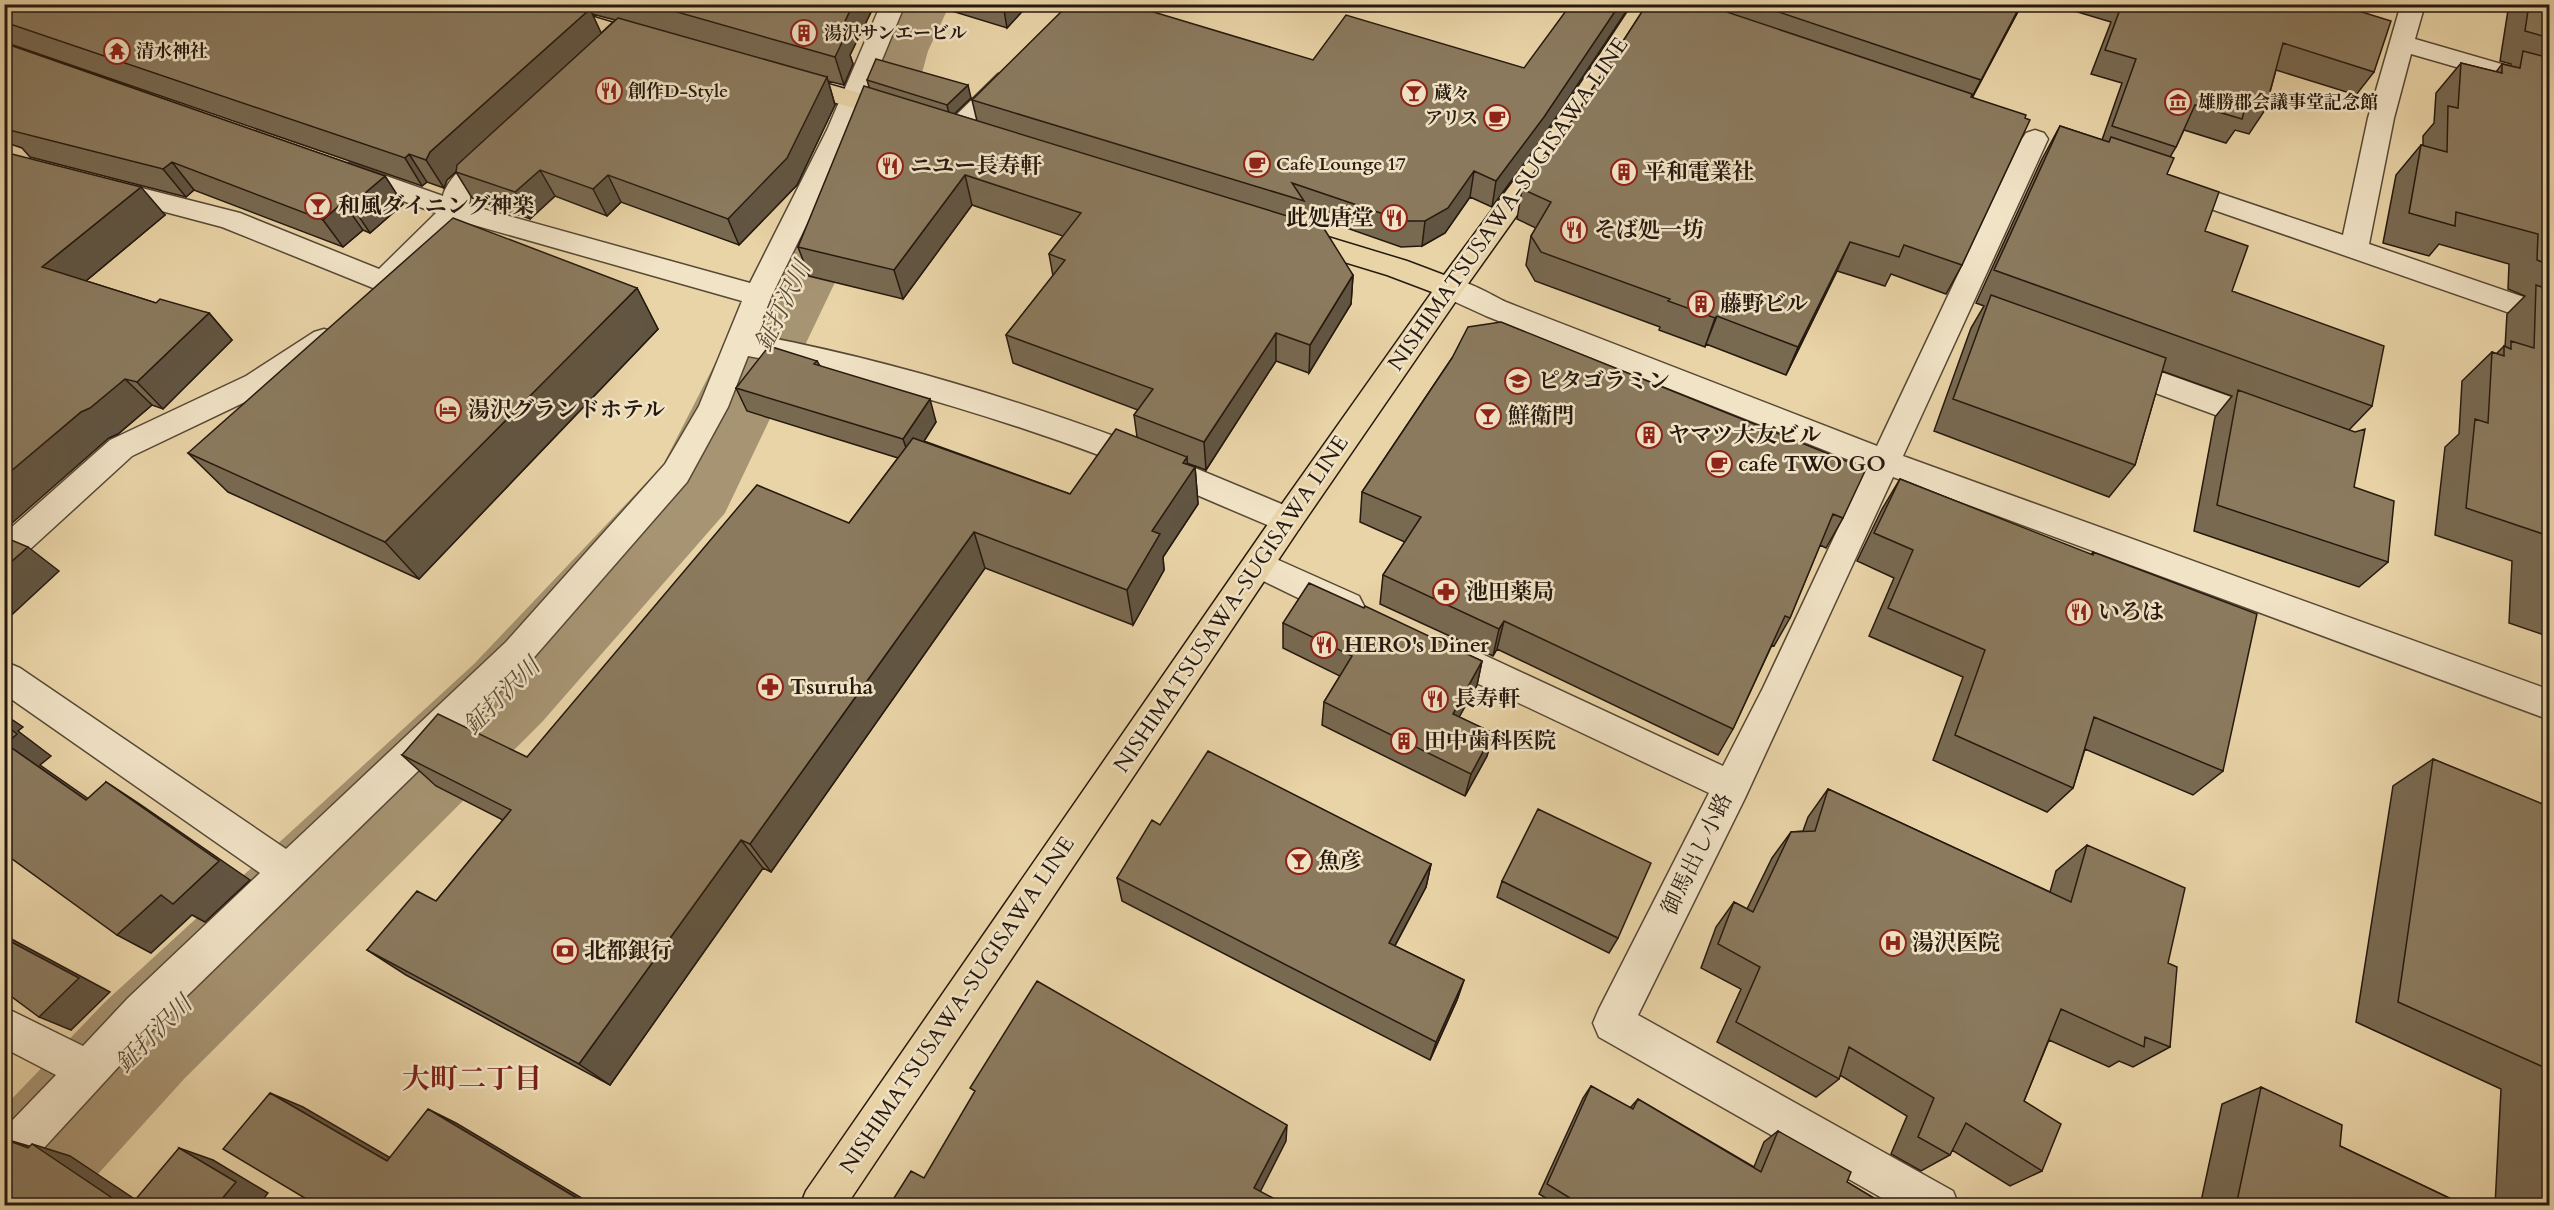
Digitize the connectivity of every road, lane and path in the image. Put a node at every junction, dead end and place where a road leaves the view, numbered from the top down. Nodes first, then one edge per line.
1 (522, 4) edge
2 (893, 4) edge
3 (2413, 4) edge
4 (1650, 8) edge
5 (624, 34) junction
6 (2404, 44) junction
7 (670, 47) edge
8 (603, 54) edge
9 (1026, 62) edge
10 (773, 76) edge
11 (2550, 86) edge
12 (854, 99) junction
13 (947, 129) joint
14 (2035, 139) dead end
15 (509, 141) edge
16 (331, 166) edge
17 (2156, 181) edge
18 (83, 183) edge
19 (455, 210) junction
20 (1272, 230) edge
21 (2354, 250) junction
22 (383, 282) junction
23 (1450, 288) junction
24 (758, 295) junction
25 (2550, 317) edge
26 (740, 343) junction
27 (2089, 357) edge
28 (2290, 430) edge
29 (1886, 462) junction
30 (1288, 520) junction
31 (4, 554) edge
32 (1258, 564) junction
33 (1376, 620) edge
34 (1409, 635) edge
35 (8, 678) dead end
36 (2550, 705) edge
37 (1732, 787) junction
38 (289, 872) junction
39 (4, 1026) edge
40 (88, 1070) junction
41 (4, 1160) edge
42 (821, 1206) edge
43 (1938, 1206) edge

1 - 5 main road
2 - 12 street
3 - 6 street
4 - 23 main road, NISHIMATSUSAWA-SUGISAWA LINE
5 - 7 main road
5 - 8 street
6 - 11 street
6 - 21 street
9 - 13 street
10 - 12 main road
12 - 13 main road
12 - 24 street
14 - 29 street
15 - 19 street
16 - 19 street
17 - 21 street
18 - 22 street
19 - 22 street
19 - 24 street
20 - 23 main road
21 - 25 street
22 - 31 street
23 - 29 street
23 - 30 main road, NISHIMATSUSAWA-SUGISAWA LINE
24 - 26 street
26 - 30 street
26 - 38 street
27 - 28 street
29 - 36 street
29 - 37 street
30 - 32 main road, NISHIMATSUSAWA-SUGISAWA LINE
32 - 33 street
32 - 42 main road, NISHIMATSUSAWA-SUGISAWA LINE
34 - 37 street, 御馬出し小路
35 - 38 street
37 - 43 street, 御馬出し小路
38 - 40 street
39 - 40 street
40 - 41 street

